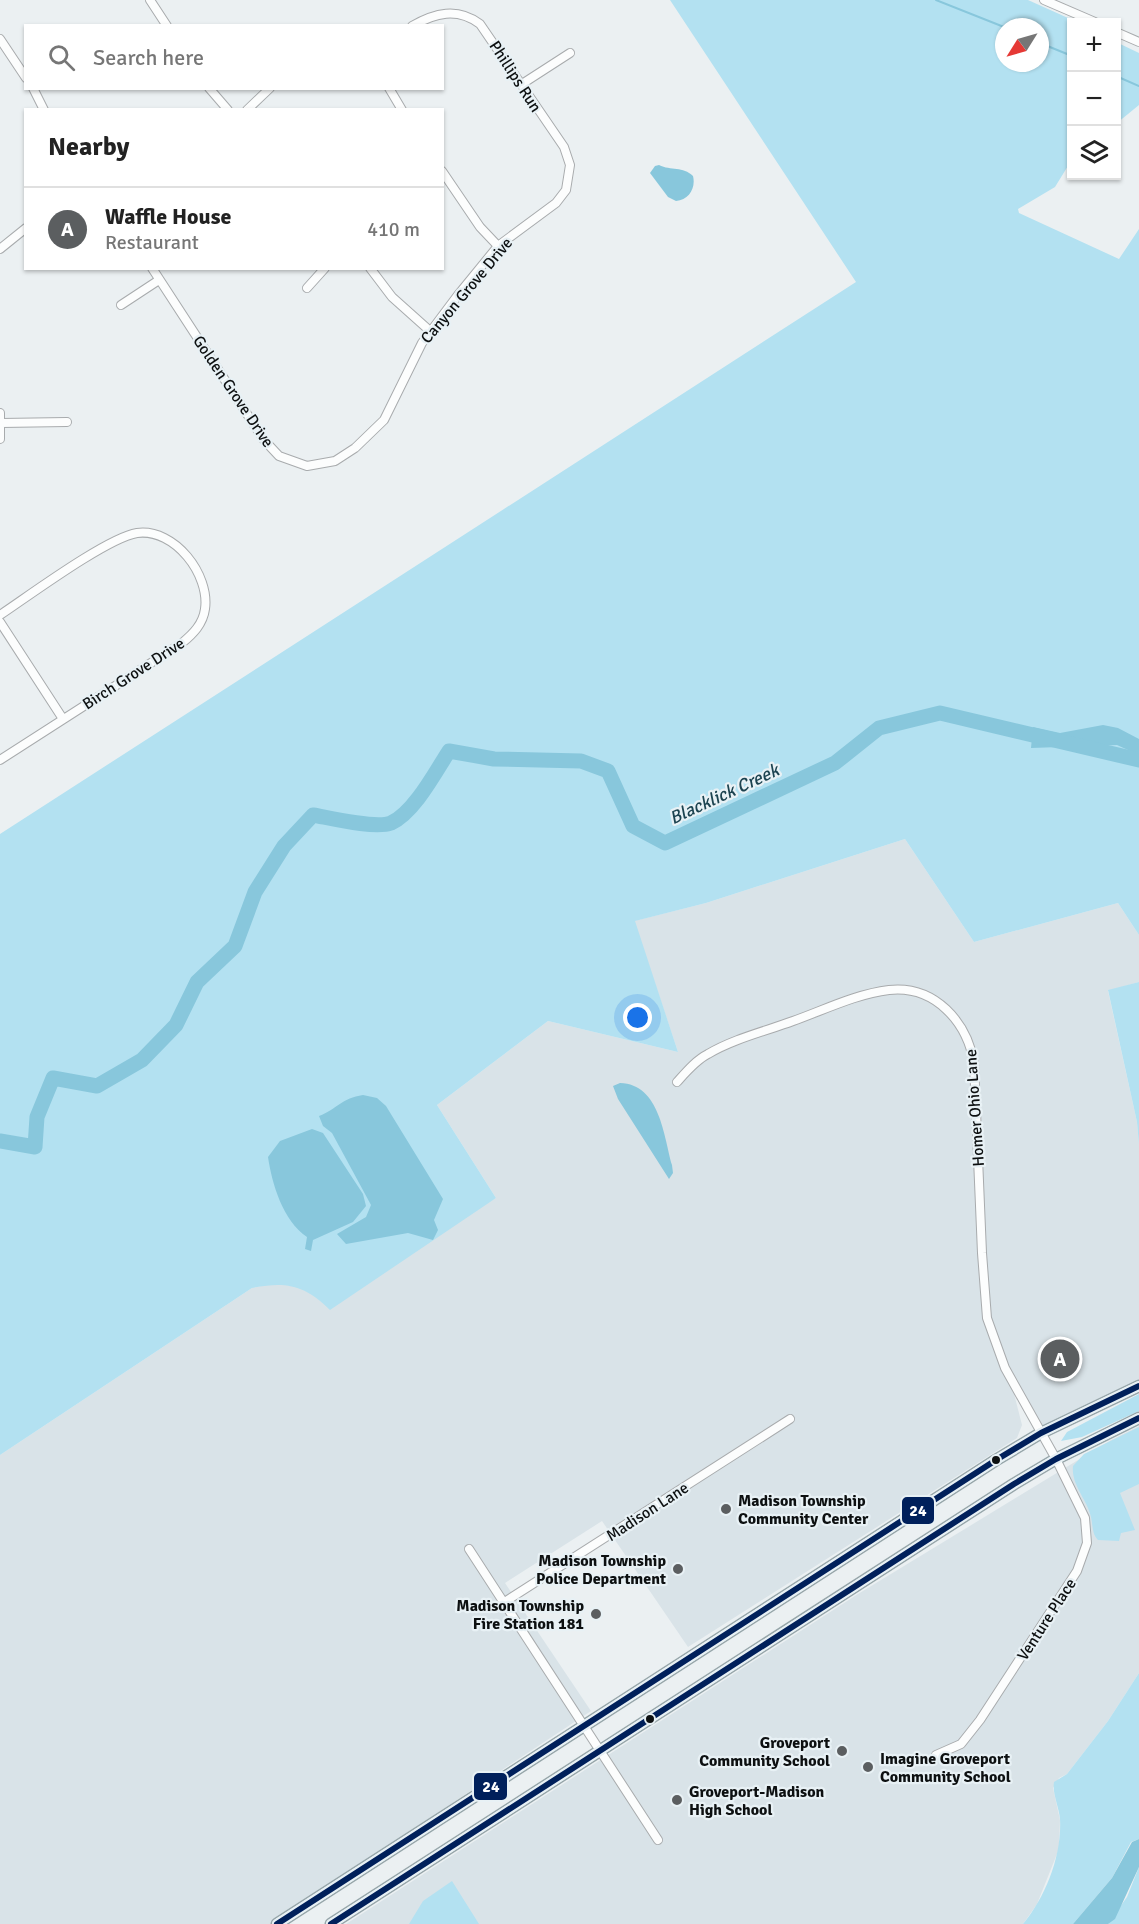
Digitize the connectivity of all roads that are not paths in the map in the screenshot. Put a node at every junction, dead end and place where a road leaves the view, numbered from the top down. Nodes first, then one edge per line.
1 (150, 0) edge
2 (1044, 0) edge
3 (1086, 18) edge
4 (166, 24) edge
5 (415, 24) edge
6 (1121, 34) edge
7 (0, 39) edge
8 (1139, 42) edge
9 (570, 53) dead end
10 (24, 75) edge
11 (522, 84) junction
12 (34, 90) edge
13 (211, 90) edge
14 (268, 90) edge
15 (390, 90) edge
16 (43, 108) edge
17 (226, 108) edge
18 (249, 108) edge
19 (401, 108) edge
20 (444, 174) edge
21 (563, 195) joint
22 (24, 230) edge
23 (498, 246) junction
24 (0, 249) edge
25 (153, 270) edge
26 (324, 270) edge
27 (372, 270) edge
28 (159, 280) junction
29 (307, 288) dead end
30 (121, 305) dead end
31 (430, 331) junction
32 (0, 413) edge
33 (67, 422) dead end
34 (1, 423) edge
35 (0, 439) edge
36 (345, 456) joint
37 (0, 615) edge
38 (0, 622) edge
39 (63, 719) junction
40 (0, 759) edge
41 (677, 1082) dead end
42 (1139, 1386) edge
43 (1139, 1418) edge
44 (790, 1419) dead end
45 (1041, 1433) junction
46 (1056, 1459) junction
47 (469, 1549) dead end
48 (503, 1603) junction
49 (584, 1726) junction
50 (599, 1750) junction
51 (936, 1755) dead end
52 (658, 1840) dead end
53 (277, 1924) edge
54 (330, 1924) edge

1 - 4 street
2 - 3 street
5 - 11 street, Phillips Run
6 - 8 street
7 - 10 street
9 - 11 street
11 - 21 street, Phillips Run
12 - 16 street
13 - 17 street
14 - 18 street
15 - 19 street
20 - 23 street
21 - 23 street, Canyon Grove Drive
22 - 24 street
23 - 31 street, Canyon Grove Drive
25 - 28 street, Golden Grove Drive
26 - 29 street
27 - 31 street
28 - 30 street
28 - 36 street, Golden Grove Drive
31 - 36 street, Canyon Grove Drive
32 - 34 street
33 - 34 street
34 - 35 street
37 - 39 street, Birch Grove Drive
38 - 39 street
39 - 40 street, Birch Grove Drive
41 - 45 street, Homer Ohio Lane
42 - 45 main road
43 - 46 main road
44 - 48 street, Madison Lane
45 - 46 street, Homer Ohio Lane
45 - 49 main road
46 - 50 main road
46 - 51 street, Venture Place
47 - 48 street
48 - 49 street
49 - 50 street
49 - 53 main road
50 - 52 street
50 - 54 main road

